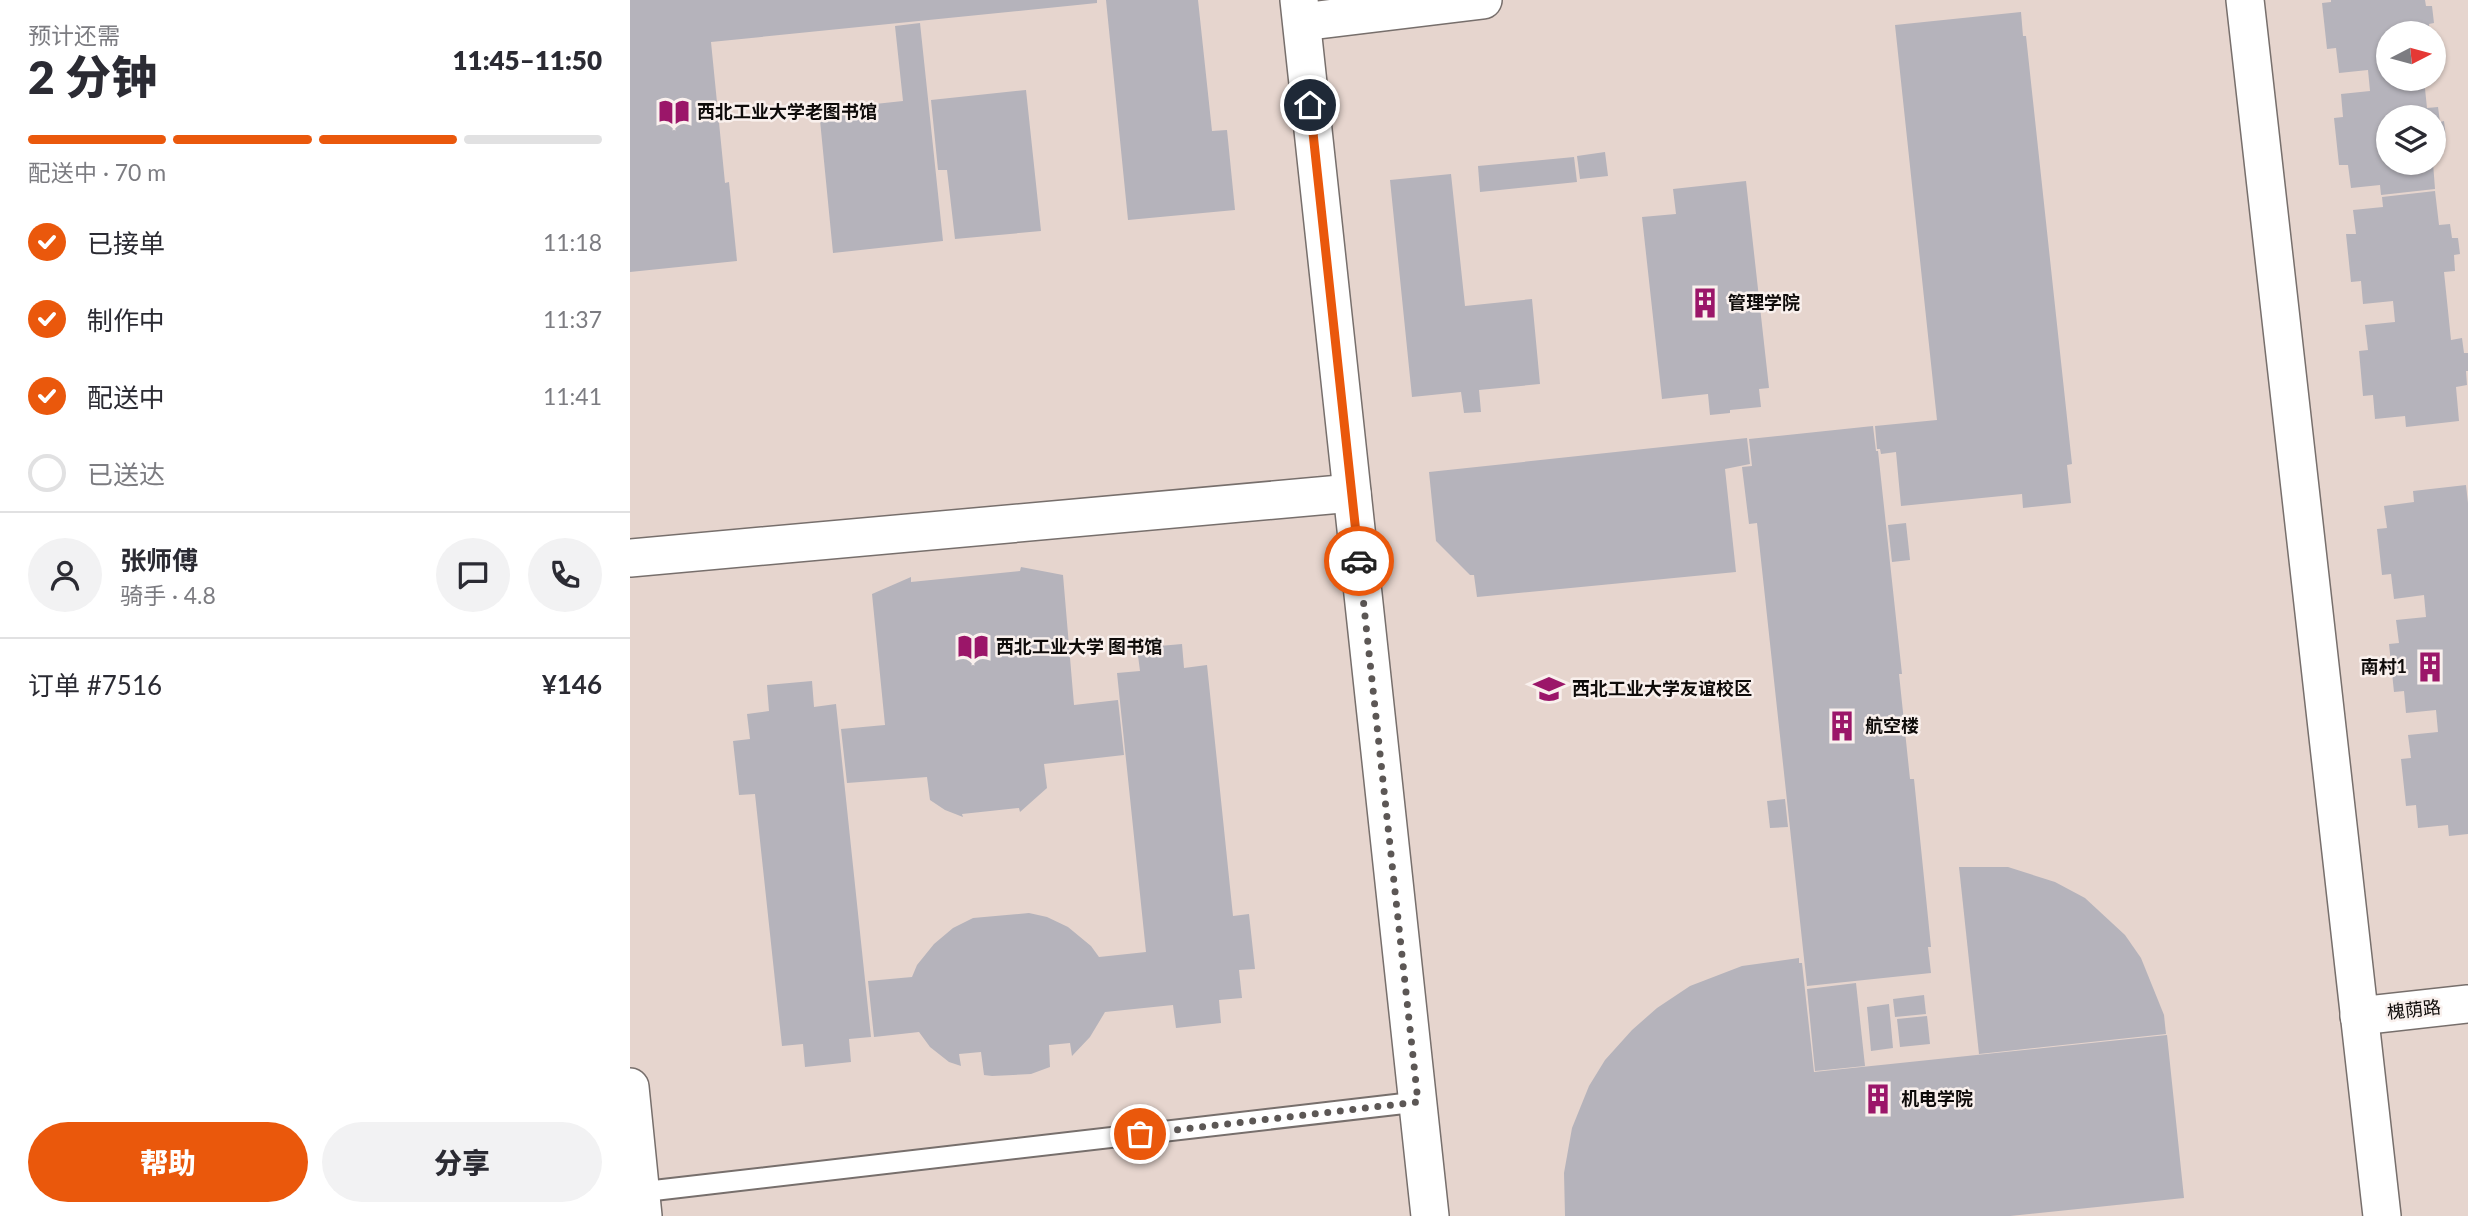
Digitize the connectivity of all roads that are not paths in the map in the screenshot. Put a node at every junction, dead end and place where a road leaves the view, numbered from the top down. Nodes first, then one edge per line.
1 (1483, 0) edge
2 (2245, 0) edge
3 (1300, 11) edge
4 (1352, 493) junction
5 (630, 558) edge
6 (2468, 1004) edge
7 (2359, 1016) junction
8 (630, 1087) edge
9 (1418, 1102) junction
10 (642, 1204) edge
11 (1430, 1216) edge
12 (2382, 1216) edge

1 - 3 street
2 - 7 street
3 - 4 street
4 - 5 street
4 - 9 street
6 - 7 street, 槐荫路
7 - 12 street
8 - 10 street
9 - 10 lane
9 - 11 street

